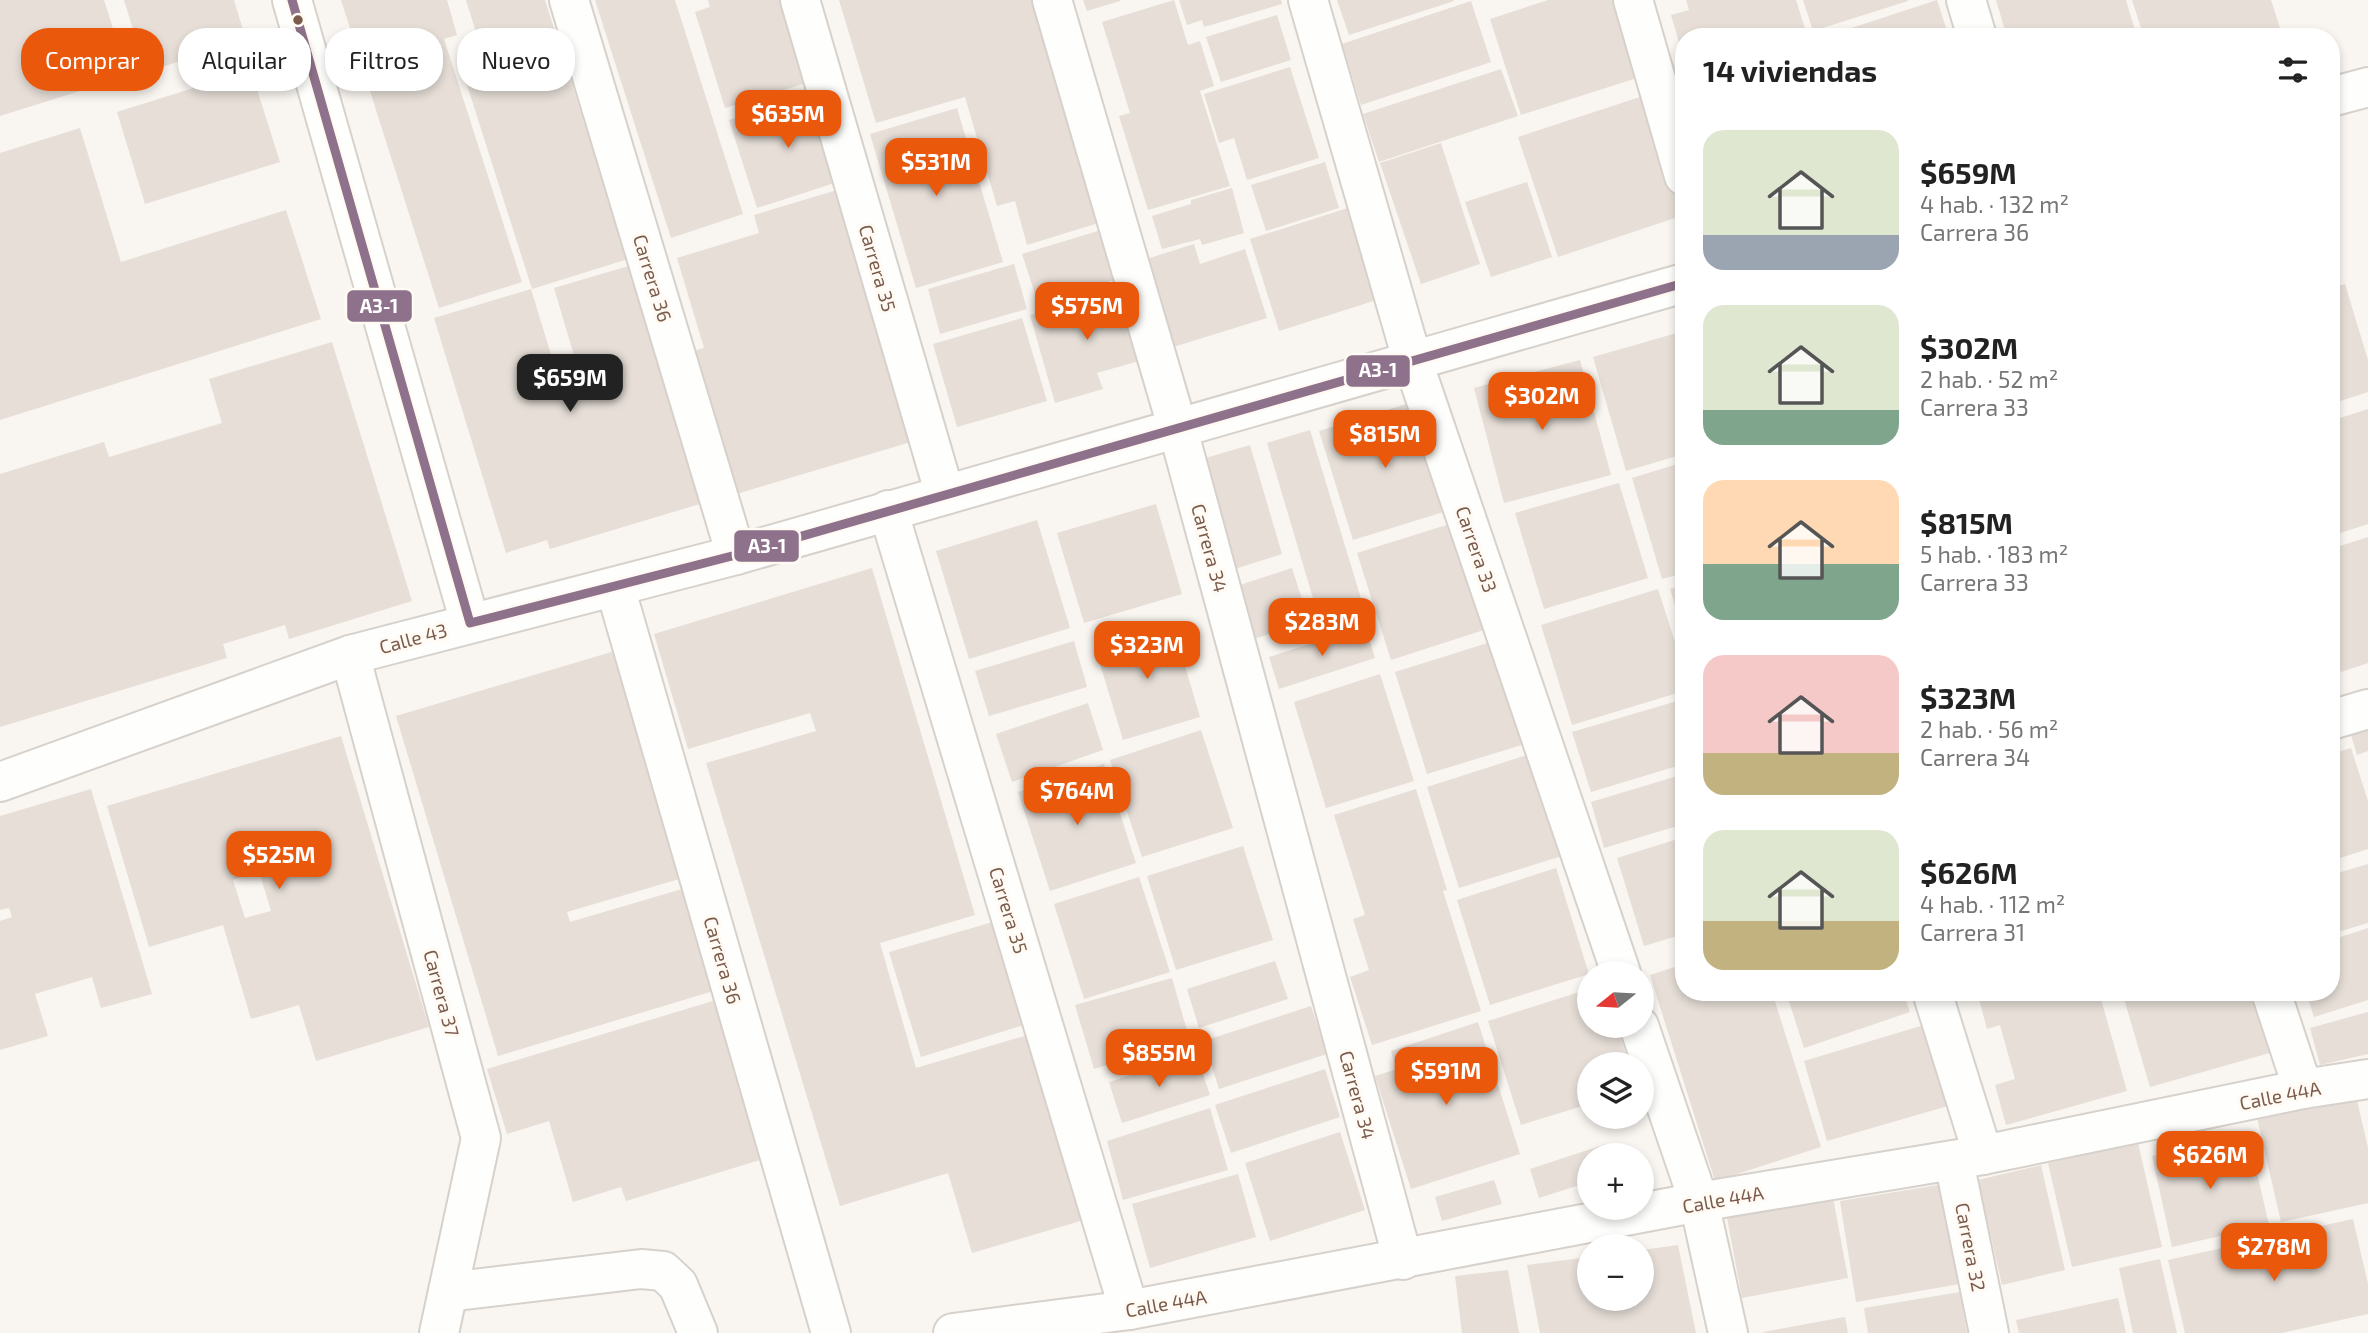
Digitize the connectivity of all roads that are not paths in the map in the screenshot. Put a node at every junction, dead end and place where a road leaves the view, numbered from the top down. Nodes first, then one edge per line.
1 (292, 0) edge
2 (569, 0) edge
3 (800, 0) edge
4 (1052, 0) edge
5 (1308, 0) edge
6 (1633, 0) edge
7 (1966, 0) edge
8 (1974, 28) edge
9 (2368, 86) edge
10 (2340, 94) edge
11 (1675, 145) edge
12 (1675, 286) edge
13 (1412, 359) junction
14 (1177, 426) junction
15 (945, 495) junction
16 (888, 510) junction
17 (736, 555) junction
18 (615, 587) junction
19 (470, 623) junction
20 (350, 655) junction
21 (2368, 709) edge
22 (2340, 717) edge
23 (0, 782) edge
24 (1617, 961) edge
25 (1934, 1001) edge
26 (2274, 1001) edge
27 (1643, 1038) edge
28 (2368, 1079) edge
29 (2303, 1089) junction
30 (1968, 1158) junction
31 (1699, 1202) junction
32 (1403, 1260) junction
33 (448, 1292) junction
34 (1129, 1310) junction
35 (1035, 1328) edge
36 (439, 1333) edge
37 (698, 1333) edge
38 (831, 1333) edge
39 (953, 1333) edge
40 (1728, 1333) edge
41 (1989, 1333) edge

1 - 19 street
2 - 17 street, Carrera 36
3 - 15 street, Carrera 35
4 - 14 street, Carrera 34
5 - 13 street, Carrera 33
6 - 11 street
7 - 8 street
9 - 10 street
12 - 13 street, Calle 43
13 - 14 street, Calle 43
13 - 24 street, Carrera 33
14 - 15 street, Calle 43
14 - 32 street, Carrera 34
15 - 16 street, Calle 43
16 - 17 street, Calle 43
16 - 34 street, Carrera 35
17 - 18 street, Calle 43
18 - 19 street, Calle 43
18 - 38 street, Carrera 36
19 - 20 street, Calle 43
20 - 23 street, Calle 43
20 - 33 street, Carrera 37
21 - 22 street
25 - 30 street, Carrera 32
26 - 29 street
27 - 31 street
28 - 29 street, Calle 44A
29 - 30 street, Calle 44A
30 - 31 street, Calle 44A
30 - 41 street, Carrera 32
31 - 32 street, Calle 44A
31 - 40 street
32 - 34 street, Calle 44A
33 - 36 street, Carrera 37
33 - 37 street
34 - 35 street, Calle 44A
35 - 39 street, Calle 44A

